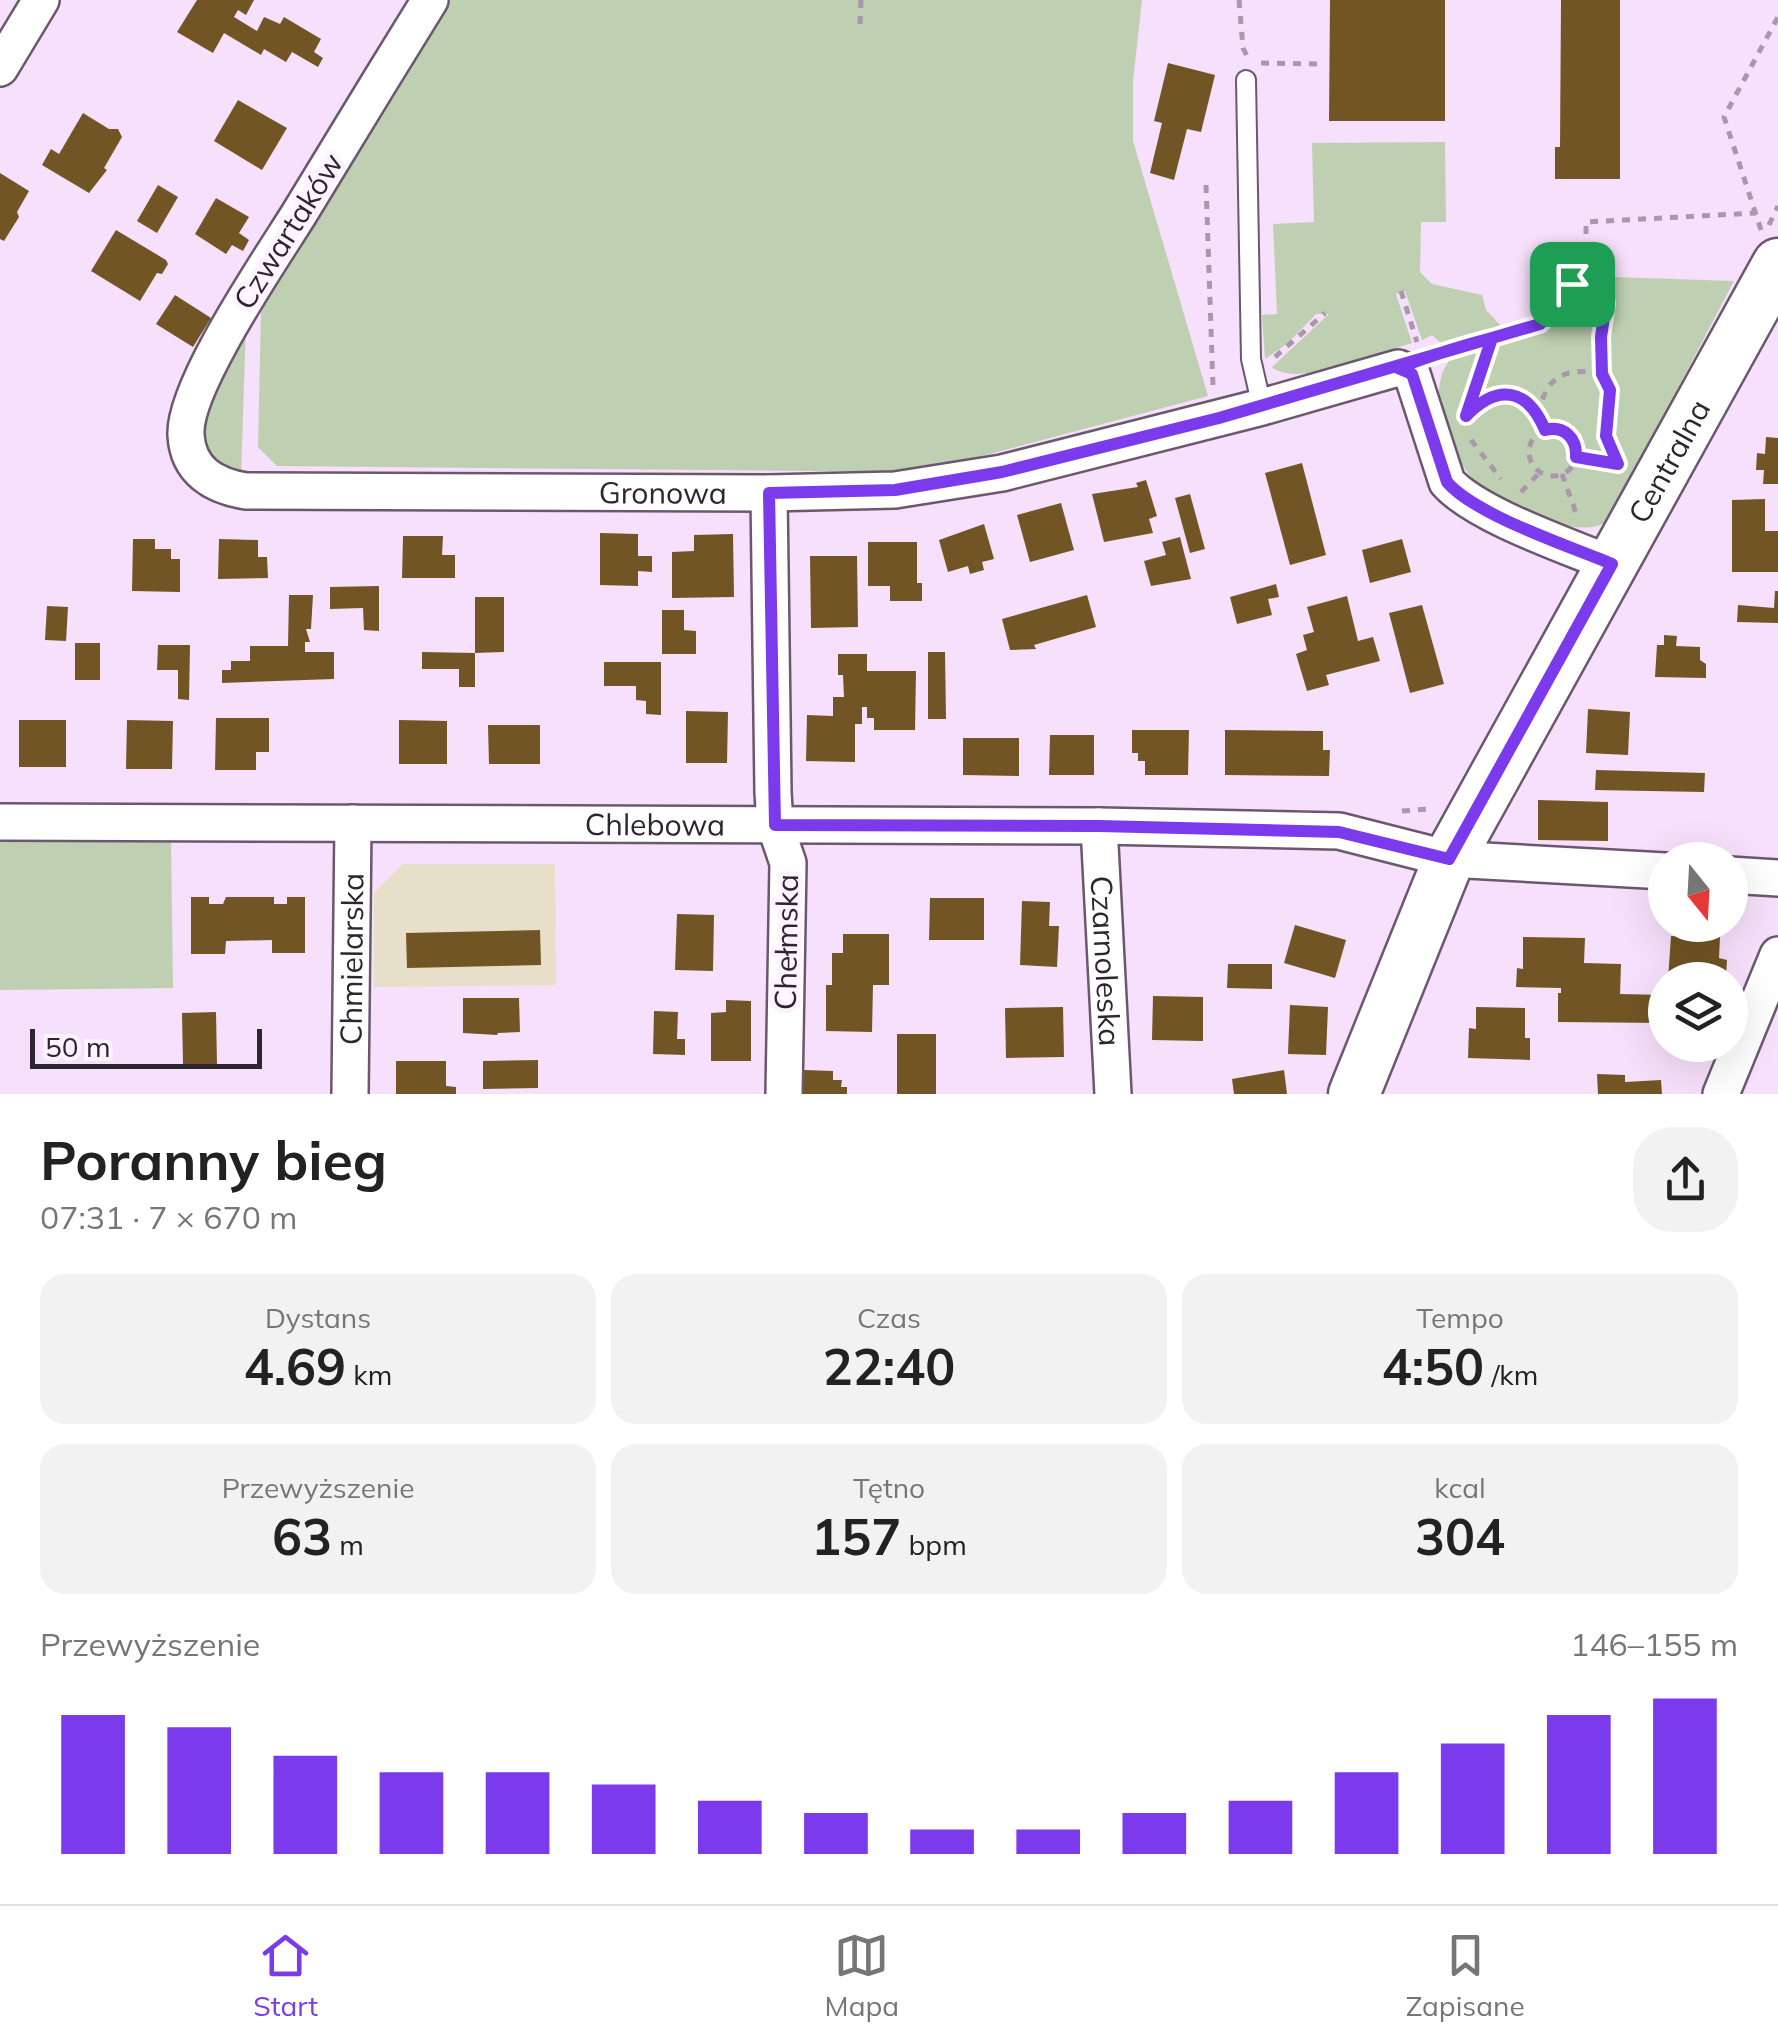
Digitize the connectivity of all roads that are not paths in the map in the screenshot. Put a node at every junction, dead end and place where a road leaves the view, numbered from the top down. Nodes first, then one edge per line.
1 (41, 0) edge
2 (430, 0) edge
3 (0, 68) edge
4 (1246, 80) dead end
5 (1771, 250) edge
6 (1262, 406) junction
7 (201, 472) joint
8 (769, 493) junction
9 (1597, 547) junction
10 (0, 822) edge
11 (352, 822) junction
12 (775, 825) junction
13 (1099, 826) junction
14 (1449, 859) junction
15 (1648, 870) edge
16 (1748, 876) edge
17 (1778, 878) edge
18 (1778, 956) edge
19 (350, 1094) edge
20 (784, 1094) edge
21 (1114, 1094) edge
22 (1354, 1094) edge
23 (1721, 1094) edge

1 - 3 street
2 - 7 street, Czwartaków
4 - 6 lane
5 - 9 street, Centralna
6 - 8 street, Gronowa
6 - 9 street, Gronowa
7 - 8 street, Gronowa
8 - 12 street, Chełmska
9 - 14 street, Centralna
10 - 11 street, Chlebowa
11 - 12 street, Chlebowa
11 - 19 street, Chmielarska
12 - 13 street, Chlebowa
12 - 20 street, Chełmska
13 - 14 street, Chlebowa
13 - 21 street, Czarnoleska
14 - 15 street, Chlebowa
14 - 22 street, Centralna
16 - 17 street
18 - 23 street

